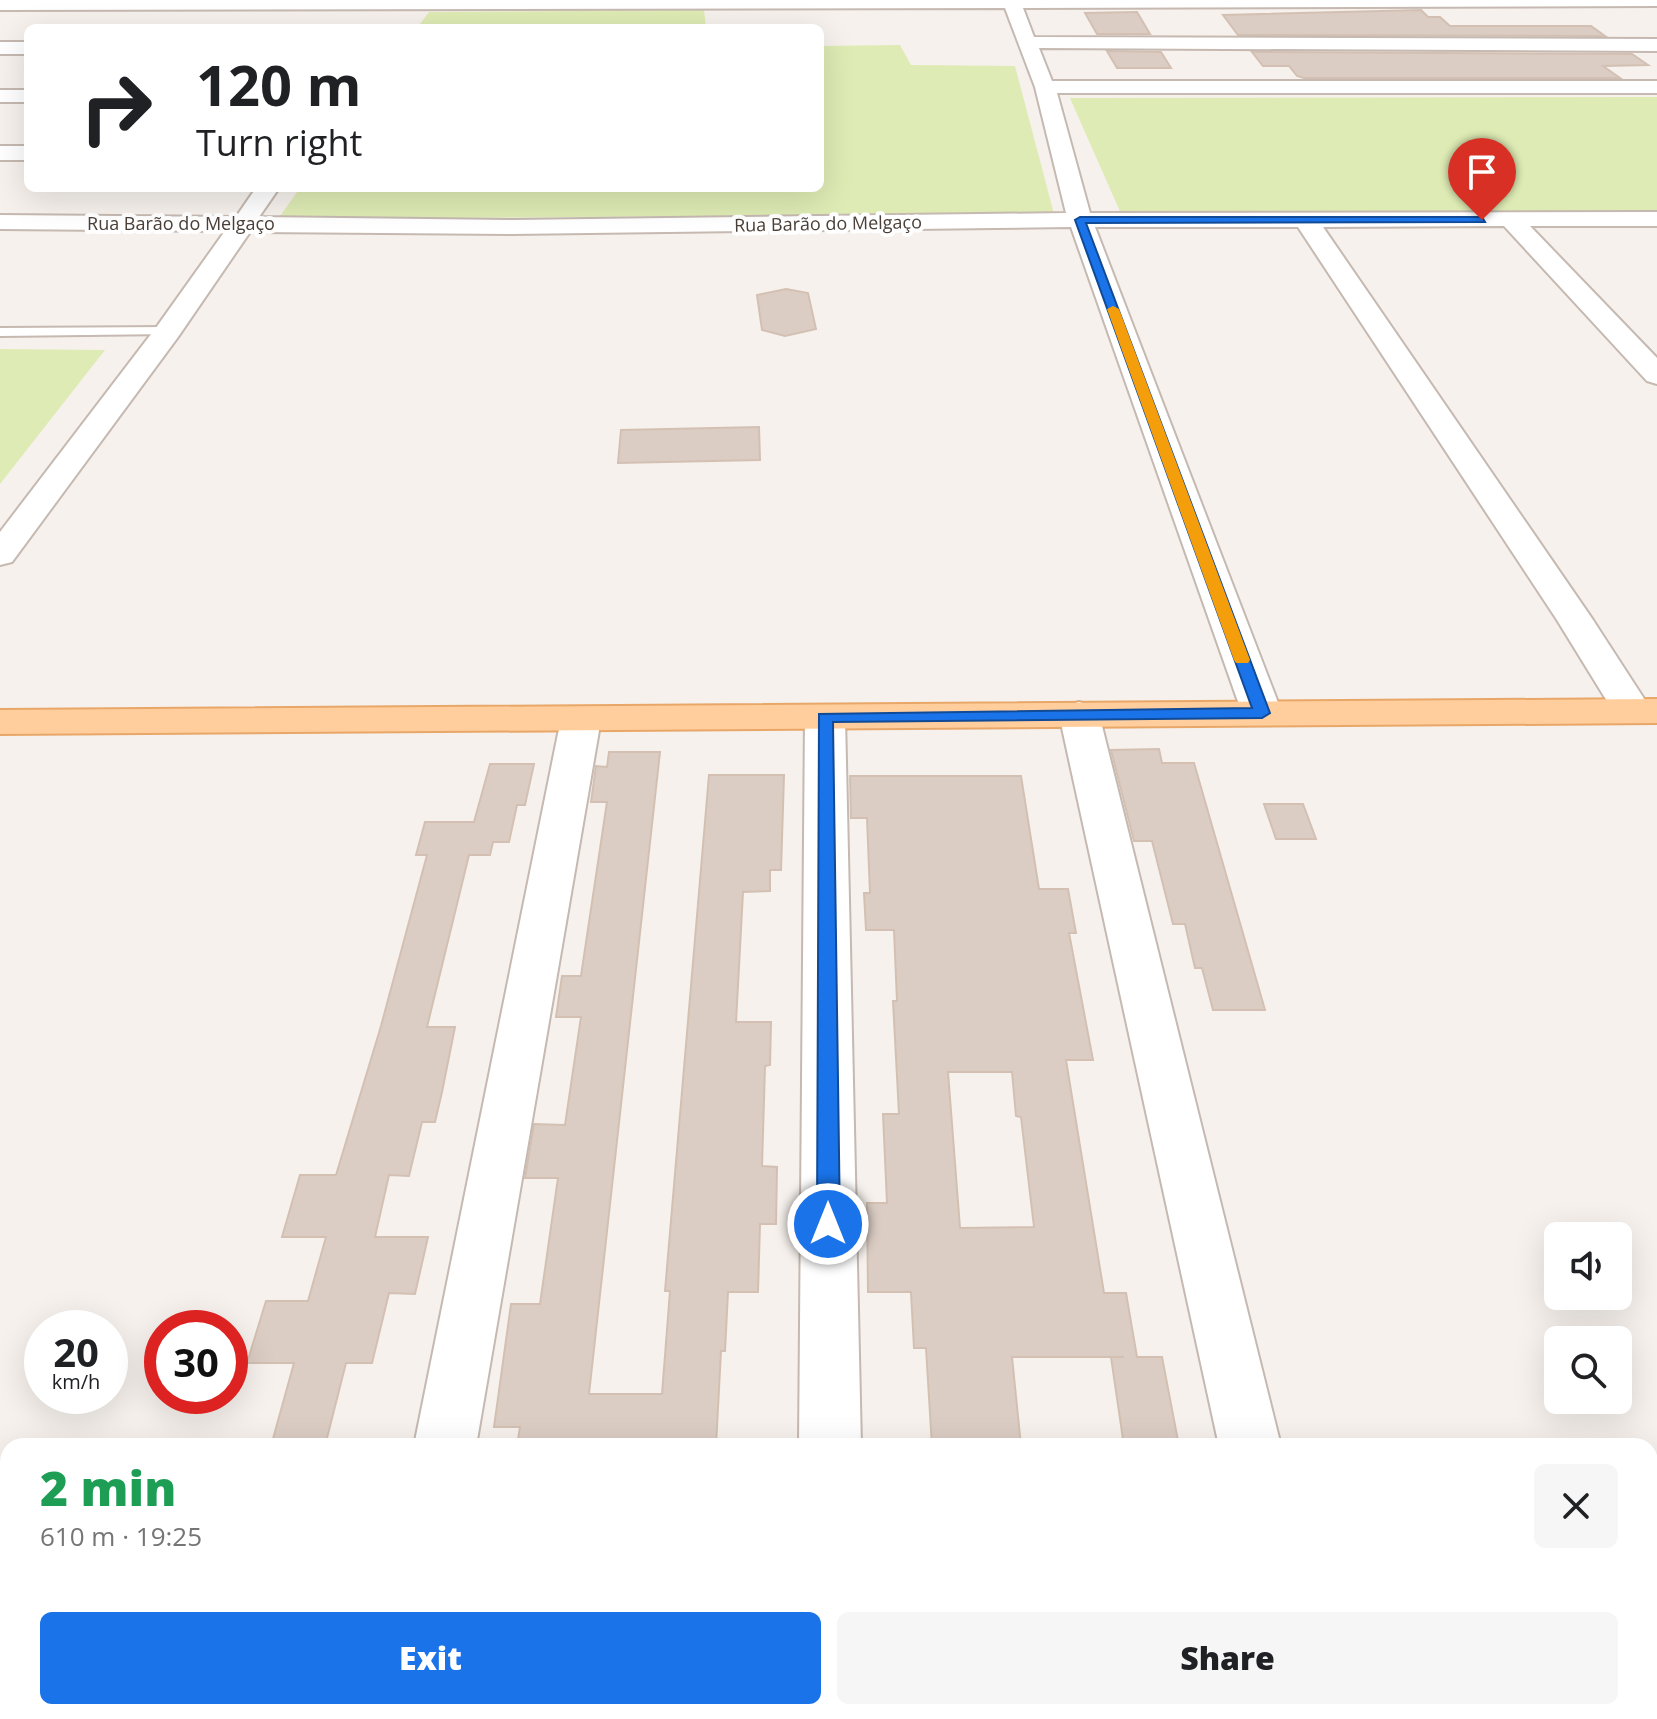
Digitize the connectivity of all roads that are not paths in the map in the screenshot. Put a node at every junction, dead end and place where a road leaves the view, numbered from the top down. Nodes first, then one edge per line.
1 (1011, 1) edge
2 (1600, 1) edge
3 (1657, 1) edge
4 (408, 2) edge
5 (1309, 2) junction
6 (50, 4) junction
7 (0, 5) edge
8 (390, 24) edge
9 (12, 29) edge
10 (1025, 42) junction
11 (1657, 42) edge
12 (1340, 44) junction
13 (0, 48) edge
14 (24, 48) edge
15 (1045, 87) junction
16 (1380, 87) junction
17 (1657, 87) edge
18 (0, 96) edge
19 (24, 96) edge
20 (0, 153) edge
21 (24, 153) edge
22 (265, 192) edge
23 (1657, 219) edge
24 (1080, 220) junction
25 (1306, 220) junction
26 (1511, 220) junction
27 (0, 222) edge
28 (244, 223) junction
29 (168, 331) junction
30 (0, 332) edge
31 (1657, 375) edge
32 (0, 555) edge
33 (1644, 711) edge
34 (1262, 713) junction
35 (1079, 714) junction
36 (825, 717) junction
37 (581, 719) junction
38 (0, 722) edge
39 (446, 1438) edge
40 (830, 1438) edge
41 (1248, 1438) edge

1 - 4 street
1 - 5 street
1 - 10 street
2 - 3 street
2 - 5 street
2 - 11 street
4 - 6 street
4 - 8 street
5 - 12 street
6 - 7 street
6 - 9 street
10 - 12 street
10 - 15 street
11 - 12 street
12 - 16 street
13 - 14 street
15 - 16 street
15 - 24 street
16 - 17 street
18 - 19 street
20 - 21 street
22 - 28 street
23 - 26 street, Rua Barão do Melgaço
24 - 25 street, Rua Barão do Melgaço
24 - 28 street, Rua Barão do Melgaço
24 - 34 street
25 - 26 street, Rua Barão do Melgaço
25 - 33 street
26 - 31 street
27 - 28 street, Rua Barão do Melgaço
28 - 29 street
29 - 30 lane
29 - 32 street
33 - 34 main road
34 - 35 main road
35 - 36 main road
35 - 41 street
36 - 37 main road
36 - 40 street
37 - 38 main road
37 - 39 street

